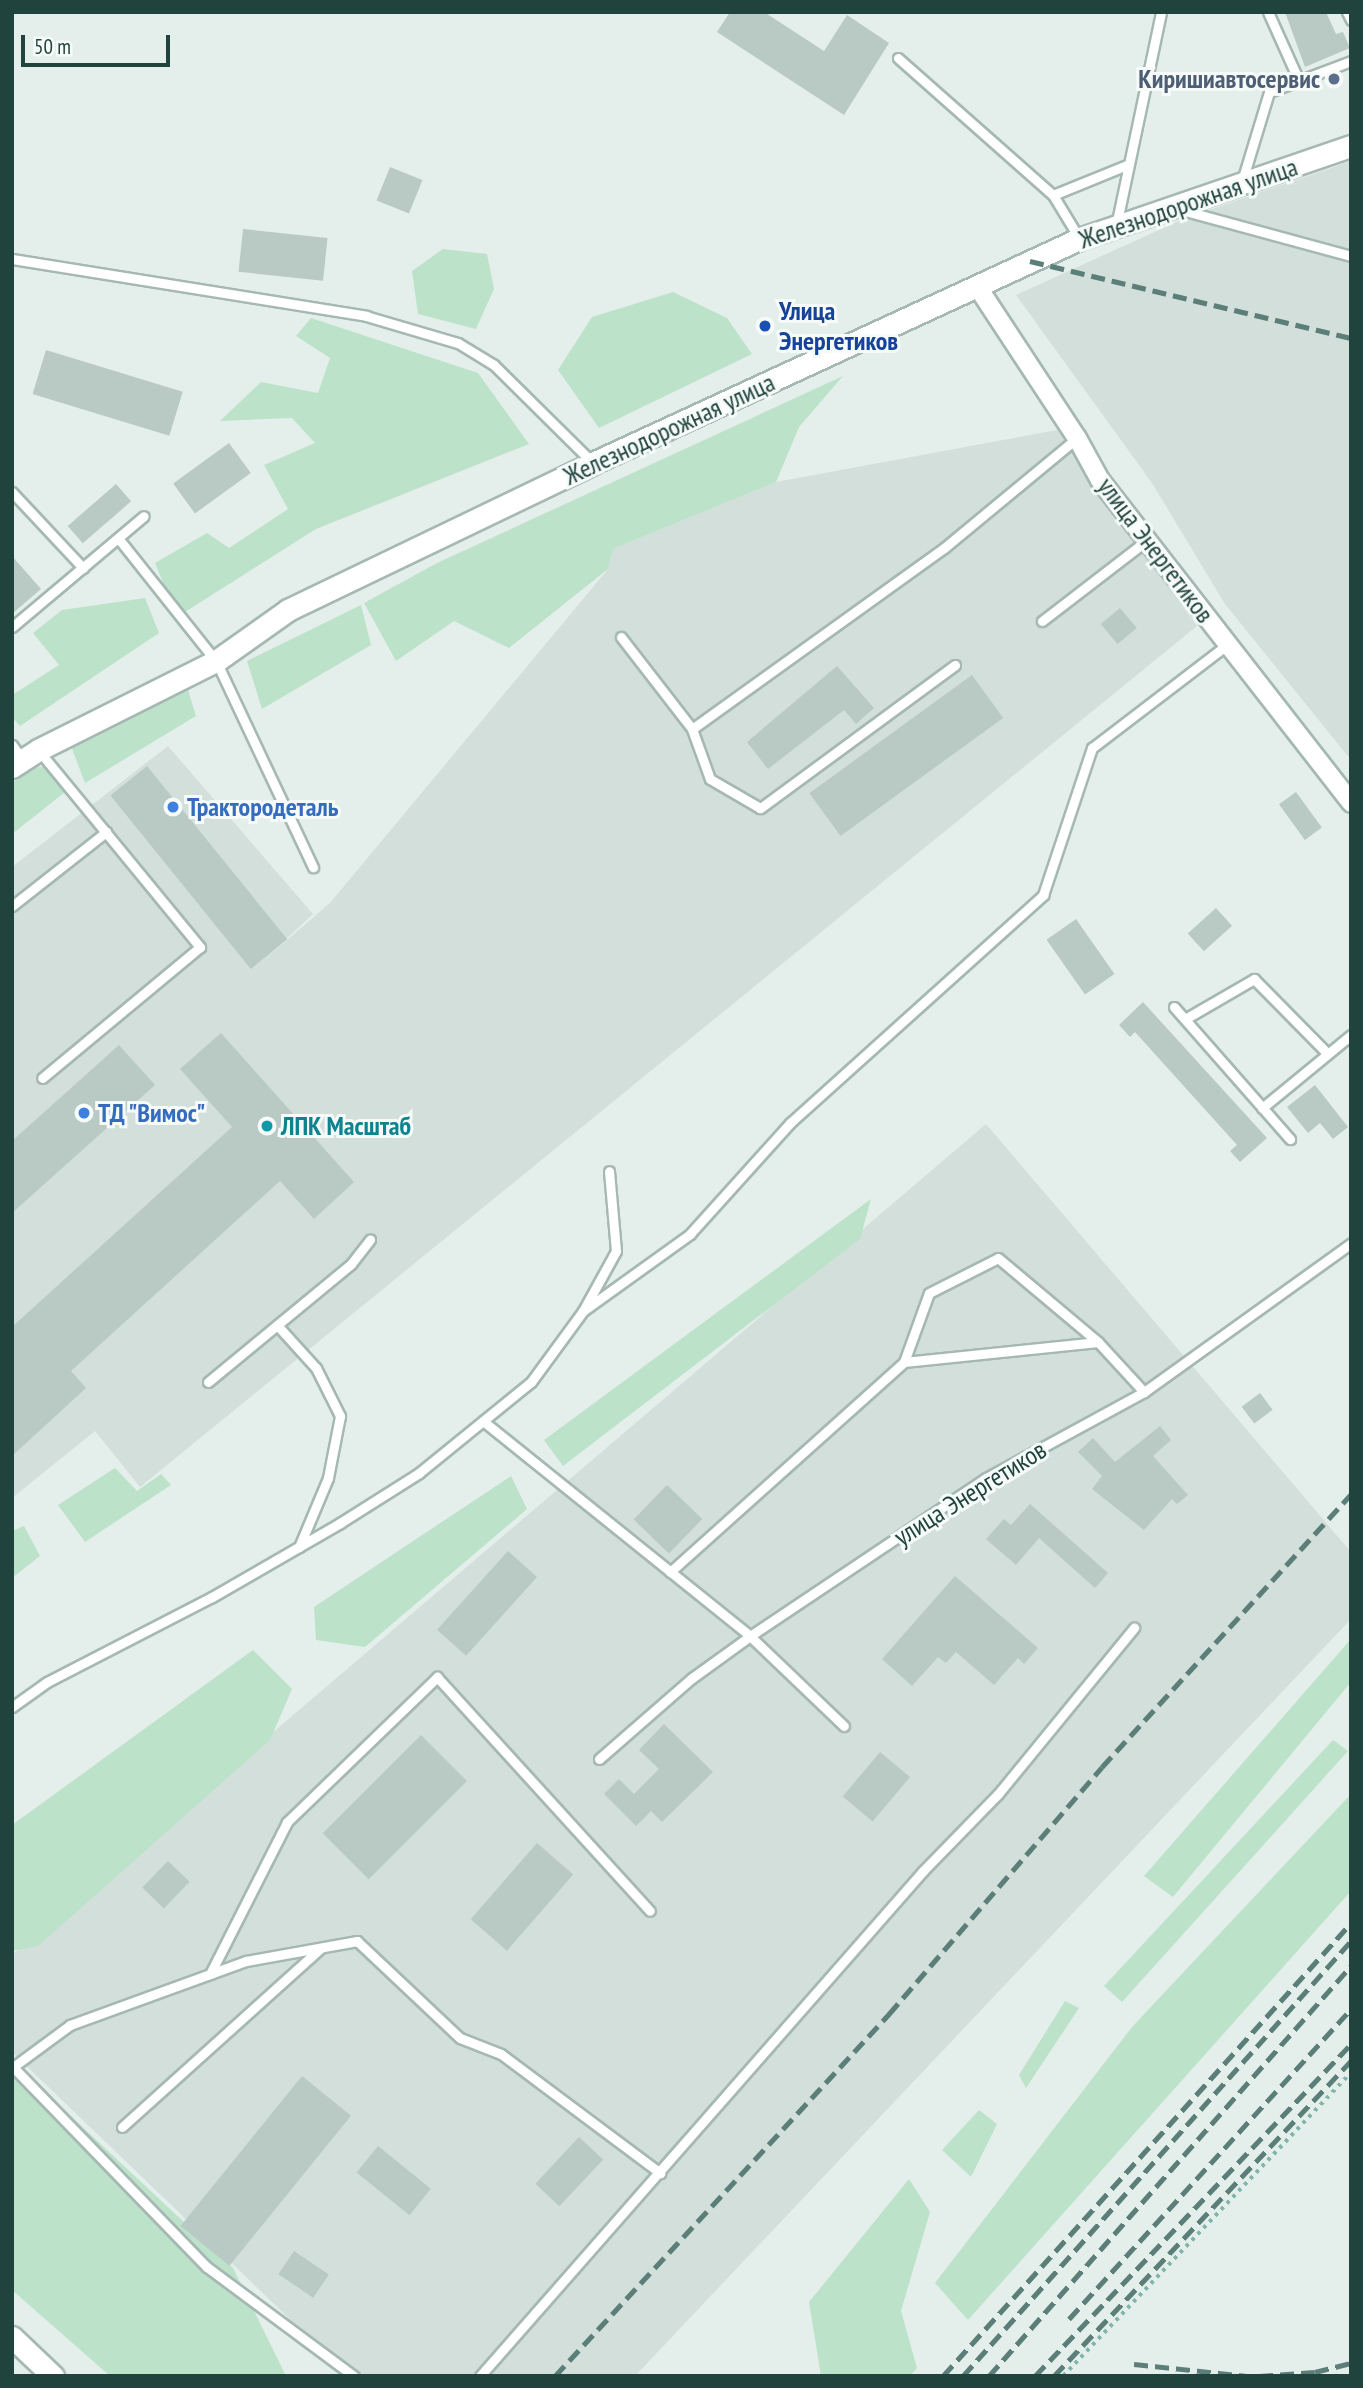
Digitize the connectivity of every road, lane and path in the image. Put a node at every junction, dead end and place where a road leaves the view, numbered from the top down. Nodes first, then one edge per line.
1 (1161, 12) edge
2 (1268, 12) edge
3 (1347, 12) edge
4 (1351, 20) edge
5 (898, 58) dead end
6 (1351, 61) edge
7 (1300, 81) junction
8 (1351, 146) edge
9 (1127, 165) junction
10 (1240, 186) junction
11 (1053, 195) junction
12 (1173, 207) junction
13 (1116, 226) junction
14 (1079, 239) junction
15 (1351, 256) edge
16 (12, 259) edge
17 (977, 286) junction
18 (1077, 438) junction
19 (593, 463) junction
20 (12, 492) edge
21 (145, 516) dead end
22 (118, 538) junction
23 (1147, 540) junction
24 (83, 568) junction
25 (1042, 621) dead end
26 (12, 627) edge
27 (621, 637) dead end
28 (1228, 644) junction
29 (216, 661) junction
30 (955, 665) dead end
31 (692, 729) junction
32 (22, 755) edge
33 (1351, 803) edge
34 (106, 832) junction
35 (313, 867) dead end
36 (12, 906) edge
37 (1174, 1007) dead end
38 (1185, 1019) junction
39 (1351, 1035) edge
40 (1328, 1054) junction
41 (42, 1078) dead end
42 (1262, 1108) junction
43 (1290, 1139) dead end
44 (609, 1171) dead end
45 (370, 1240) dead end
46 (1351, 1243) edge
47 (583, 1311) junction
48 (277, 1325) junction
49 (1098, 1342) junction
50 (904, 1362) junction
51 (208, 1382) dead end
52 (1144, 1392) junction
53 (483, 1421) junction
54 (299, 1547) junction
55 (670, 1572) junction
56 (1134, 1628) dead end
57 (750, 1636) junction
58 (12, 1707) edge
59 (844, 1726) dead end
60 (600, 1759) dead end
61 (650, 1912) dead end
62 (321, 1948) junction
63 (210, 1974) junction
64 (13, 2066) edge
65 (1351, 2072) edge
66 (121, 2127) dead end
67 (660, 2173) junction
68 (12, 2337) edge
69 (53, 2376) edge
70 (354, 2376) edge
71 (480, 2376) edge
72 (1063, 2376) edge

1 - 9 lane
2 - 7 lane
3 - 4 lane
5 - 11 lane
6 - 7 lane
7 - 10 lane
8 - 10 street, Железнодорожная улица
9 - 11 lane
9 - 13 lane
10 - 12 street, Железнодорожная улица
11 - 14 lane
12 - 13 street, Железнодорожная улица
12 - 15 lane
13 - 14 street, Железнодорожная улица
14 - 17 street, Железнодорожная улица
16 - 19 lane
17 - 18 street, улица Энергетиков
17 - 19 street, Железнодорожная улица
18 - 23 street, улица Энергетиков
18 - 31 lane
19 - 29 street, Железнодорожная улица
20 - 24 lane
21 - 22 lane
22 - 24 lane
22 - 29 lane
23 - 25 lane
23 - 28 street, улица Энергетиков
24 - 26 lane
27 - 31 lane
28 - 33 street, улица Энергетиков
28 - 47 lane
29 - 32 street, Железнодорожная улица
29 - 35 lane
30 - 31 lane
32 - 34 lane
34 - 36 lane
34 - 41 lane
37 - 38 lane
38 - 40 lane
38 - 42 lane
39 - 40 lane
40 - 42 lane
42 - 43 lane
44 - 47 lane
45 - 48 lane
46 - 52 lane, улица Энергетиков
47 - 53 lane
48 - 51 lane
48 - 54 lane
49 - 50 lane
49 - 50 lane
49 - 52 lane
50 - 55 lane
52 - 57 lane, улица Энергетиков
53 - 54 lane
53 - 55 lane
54 - 58 lane
55 - 57 lane
56 - 67 lane
57 - 59 lane
57 - 60 lane, улица Энергетиков
61 - 63 lane
62 - 63 lane
62 - 66 lane
62 - 67 lane
63 - 64 lane
64 - 70 lane
65 - 72 path
67 - 71 lane
68 - 69 street

